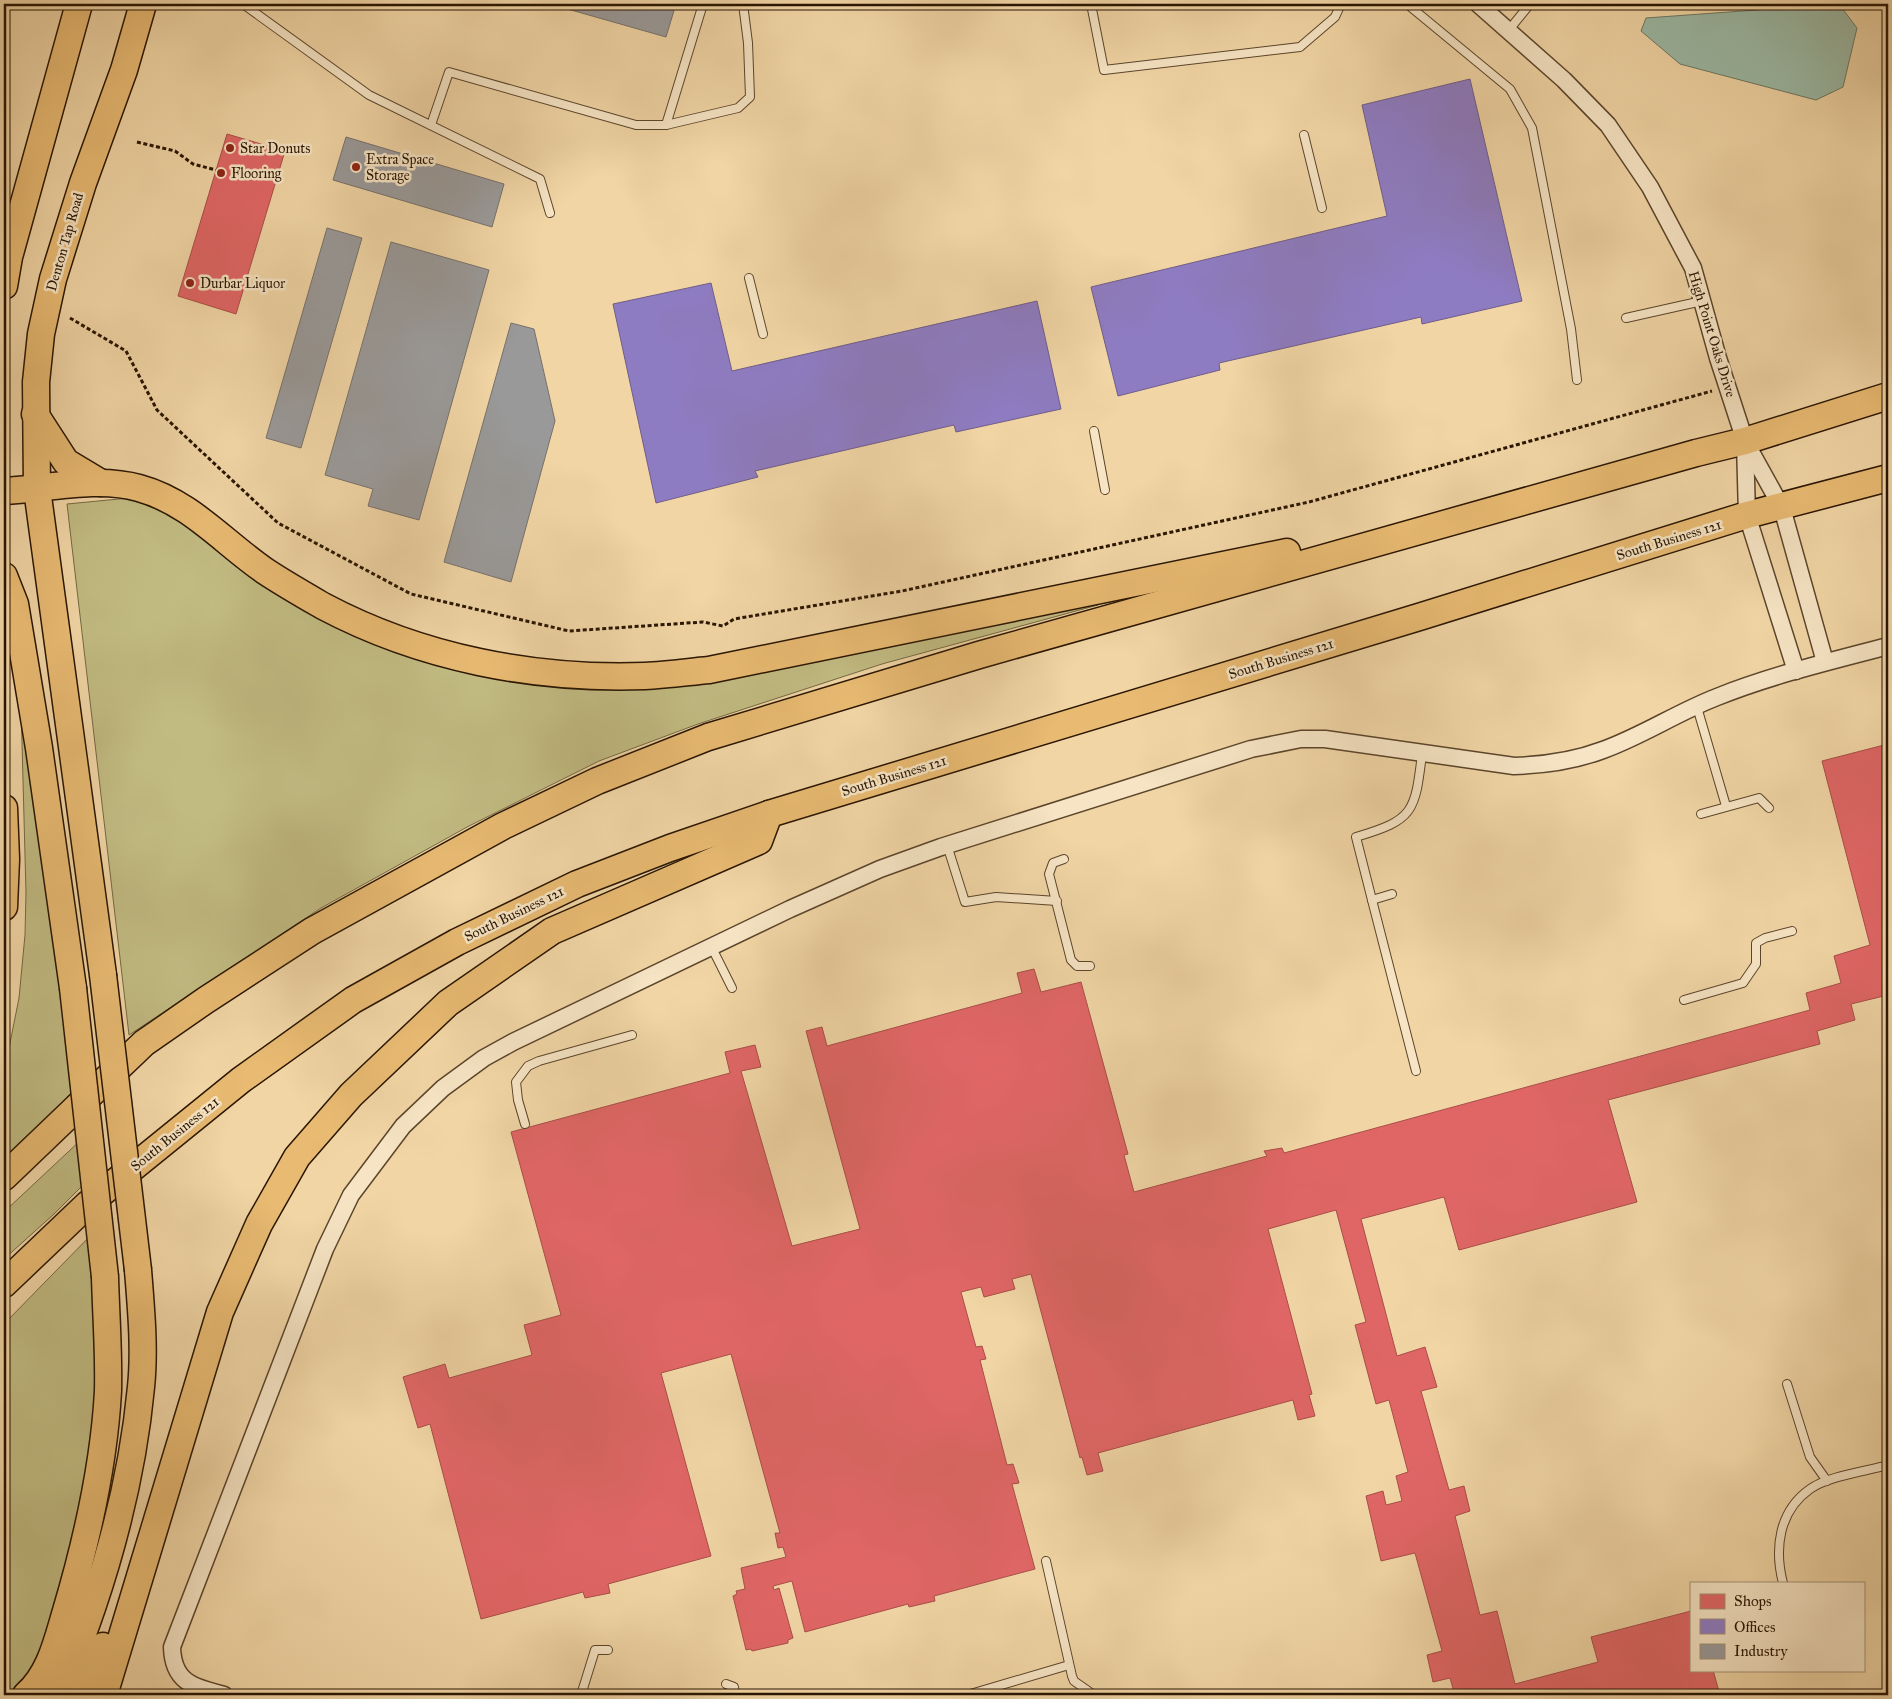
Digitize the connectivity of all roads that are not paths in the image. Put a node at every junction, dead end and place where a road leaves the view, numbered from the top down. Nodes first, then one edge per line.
1 (79, 4) edge
2 (143, 4) edge
3 (243, 4) edge
4 (704, 4) edge
5 (743, 4) edge
6 (1091, 4) edge
7 (1341, 4) edge
8 (1407, 4) edge
9 (1478, 4) edge
10 (1530, 4) edge
11 (1508, 31) junction
12 (431, 125) junction
13 (666, 125) junction
14 (1304, 135) dead end
15 (1322, 208) dead end
16 (550, 213) dead end
17 (749, 278) dead end
18 (4, 280) edge
19 (1702, 301) junction
20 (1626, 318) dead end
21 (763, 334) dead end
22 (1577, 380) dead end
23 (1888, 396) edge
24 (35, 414) junction
25 (1094, 431) dead end
26 (1745, 441) junction
27 (1888, 478) edge
28 (101, 483) junction
29 (37, 489) junction
30 (1104, 490) dead end
31 (4, 491) edge
32 (1782, 508) junction
33 (1747, 515) junction
34 (1473, 517) junction
35 (4, 576) edge
36 (1888, 646) edge
37 (1825, 662) junction
38 (1796, 671) junction
39 (1697, 707) junction
40 (1422, 754) junction
41 (1726, 806) junction
42 (4, 808) edge
43 (1769, 808) dead end
44 (769, 814) junction
45 (1701, 814) dead end
46 (947, 845) junction
47 (1064, 858) dead end
48 (1392, 894) dead end
49 (1372, 900) junction
50 (1057, 901) junction
51 (4, 907) edge
52 (1792, 931) dead end
53 (711, 946) junction
54 (1090, 966) dead end
55 (732, 988) dead end
56 (1684, 1000) dead end
57 (632, 1036) dead end
58 (1416, 1071) dead end
59 (524, 1124) dead end
60 (4, 1177) edge
61 (4, 1284) edge
62 (1787, 1384) dead end
63 (1888, 1465) edge
64 (170, 1474) junction
65 (1827, 1482) junction
66 (1046, 1561) dead end
67 (1783, 1582) edge
68 (608, 1650) dead end
69 (1069, 1665) junction
70 (726, 1684) dead end
71 (26, 1695) edge
72 (56, 1695) edge
73 (81, 1695) edge
74 (104, 1695) edge
75 (224, 1695) edge
76 (581, 1695) edge
77 (735, 1695) edge
78 (968, 1695) edge
79 (1094, 1695) edge

1 - 18 main road
2 - 24 main road, Denton Tap Road
3 - 12 lane
4 - 13 lane
5 - 13 lane
6 - 7 lane
8 - 22 lane
9 - 11 street, High Point Oaks Drive
10 - 11 lane
11 - 19 street, High Point Oaks Drive
12 - 13 lane
12 - 16 lane
14 - 15 lane
17 - 21 lane
19 - 20 lane
19 - 26 street, High Point Oaks Drive
23 - 26 main road
24 - 28 main road
24 - 29 main road, Denton Tap Road
25 - 30 lane
26 - 32 street, High Point Oaks Drive
26 - 33 street, High Point Oaks Drive
26 - 34 main road
27 - 32 main road, South Business 121
28 - 29 main road
28 - 34 main road
29 - 31 main road
29 - 72 main road, Denton Tap Road, bridge
32 - 33 main road, South Business 121
32 - 37 street, High Point Oaks Drive
33 - 38 street, High Point Oaks Drive
33 - 44 main road, South Business 121
34 - 60 main road
35 - 71 main road, bridge
36 - 37 street
37 - 38 street
38 - 39 street
39 - 40 street
39 - 41 lane
40 - 46 street
40 - 49 lane
41 - 43 lane
41 - 45 lane
42 - 51 main road
44 - 61 main road, South Business 121
44 - 64 main road
46 - 50 lane
46 - 53 street
47 - 50 lane
48 - 49 lane
49 - 58 lane
50 - 54 lane
52 - 56 lane
53 - 55 lane
53 - 75 street
57 - 59 lane
62 - 65 lane
63 - 65 lane
64 - 73 main road
64 - 74 main road
65 - 67 lane
66 - 69 lane
68 - 76 lane
69 - 78 lane
69 - 79 lane
70 - 77 lane

